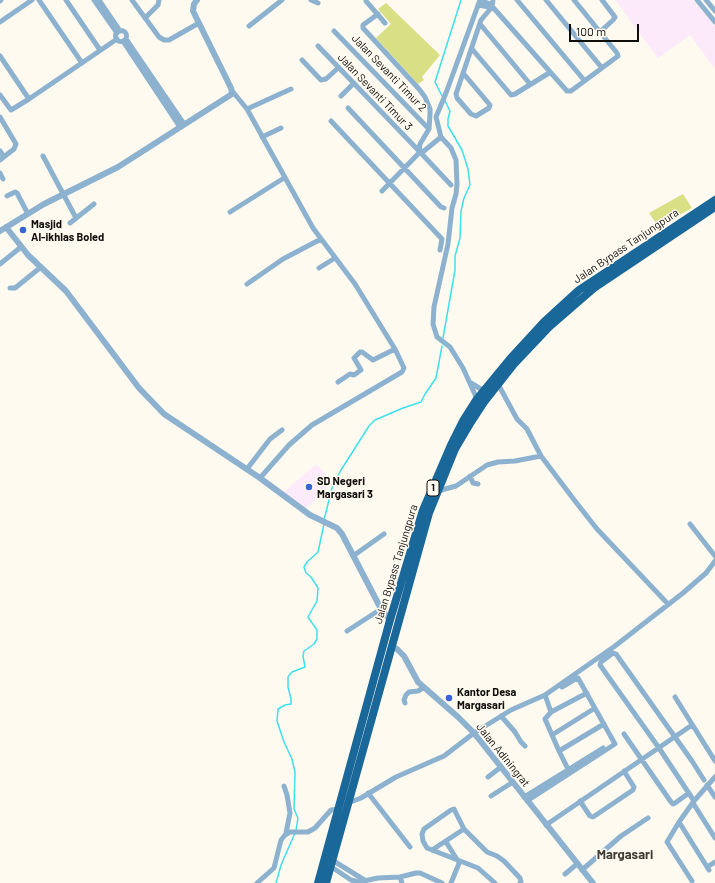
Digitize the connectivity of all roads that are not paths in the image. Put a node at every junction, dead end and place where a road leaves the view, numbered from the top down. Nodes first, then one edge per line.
1 (32, 0) edge
2 (39, 0) edge
3 (66, 0) edge
4 (94, 0) edge
5 (99, 0) edge
6 (132, 0) edge
7 (159, 0) edge
8 (198, 0) edge
9 (272, 0) edge
10 (282, 0) edge
11 (311, 0) edge
12 (493, 0) edge
13 (517, 0) edge
14 (546, 0) edge
15 (574, 0) edge
16 (602, 0) edge
17 (696, 0) edge
18 (706, 0) edge
19 (366, 1) edge
20 (479, 2) edge
21 (318, 3) dead end
22 (276, 5) junction
23 (492, 7) junction
24 (715, 11) edge
25 (378, 14) junction
26 (145, 18) junction
27 (0, 22) edge
28 (715, 22) edge
29 (199, 23) junction
30 (385, 23) dead end
31 (480, 24) junction
32 (249, 26) dead end
33 (334, 31) dead end
34 (600, 32) junction
35 (118, 34) junction
36 (125, 40) junction
37 (318, 46) dead end
38 (472, 49) junction
39 (100, 50) junction
40 (0, 56) edge
41 (302, 60) dead end
42 (82, 63) junction
43 (338, 68) junction
44 (602, 68) junction
45 (549, 73) junction
46 (463, 74) junction
47 (584, 80) junction
48 (354, 84) junction
49 (530, 84) junction
50 (291, 89) dead end
51 (233, 92) junction
52 (0, 95) edge
53 (341, 96) dead end
54 (29, 99) junction
55 (348, 108) dead end
56 (247, 110) junction
57 (0, 116) edge
58 (331, 121) dead end
59 (182, 126) junction
60 (281, 128) dead end
61 (429, 129) junction
62 (262, 136) junction
63 (441, 138) junction
64 (0, 151) edge
65 (419, 151) junction
66 (43, 156) dead end
67 (2, 159) edge
68 (405, 168) junction
69 (284, 178) junction
70 (390, 183) junction
71 (451, 185) dead end
72 (382, 191) dead end
73 (63, 195) junction
74 (6, 196) dead end
75 (715, 200) edge
76 (94, 204) dead end
77 (715, 207) edge
78 (444, 208) dead end
79 (230, 212) dead end
80 (28, 214) junction
81 (76, 218) junction
82 (70, 223) dead end
83 (3, 229) edge
84 (321, 239) junction
85 (21, 248) junction
86 (440, 250) dead end
87 (335, 258) junction
88 (0, 264) edge
89 (41, 267) junction
90 (319, 268) dead end
91 (247, 284) dead end
92 (10, 288) dead end
93 (395, 349) junction
94 (338, 382) dead end
95 (471, 383) junction
96 (498, 384) junction
97 (484, 391) junction
98 (477, 399) junction
99 (282, 430) dead end
100 (541, 456) junction
101 (247, 469) junction
102 (470, 476) junction
103 (260, 478) junction
104 (478, 484) dead end
105 (438, 490) junction
106 (690, 524) dead end
107 (384, 534) dead end
108 (353, 556) junction
109 (715, 556) edge
110 (715, 561) edge
111 (668, 604) junction
112 (382, 610) junction
113 (390, 620) junction
114 (347, 631) dead end
115 (392, 647) junction
116 (423, 688) junction
117 (587, 692) junction
118 (545, 696) junction
119 (675, 697) dead end
120 (405, 703) dead end
121 (595, 708) junction
122 (551, 712) junction
123 (501, 716) junction
124 (604, 724) junction
125 (692, 725) junction
126 (474, 733) junction
127 (552, 734) junction
128 (624, 734) dead end
129 (675, 736) junction
130 (525, 746) dead end
131 (659, 748) junction
132 (559, 751) junction
133 (641, 760) junction
134 (715, 761) edge
135 (501, 767) junction
136 (569, 771) junction
137 (624, 771) junction
138 (715, 776) edge
139 (488, 777) dead end
140 (704, 780) dead end
141 (513, 782) junction
142 (707, 785) junction
143 (284, 786) dead end
144 (368, 793) junction
145 (689, 793) junction
146 (491, 796) dead end
147 (715, 797) edge
148 (526, 799) junction
149 (580, 802) junction
150 (693, 802) junction
151 (348, 803) junction
152 (338, 810) junction
153 (648, 818) dead end
154 (678, 822) junction
155 (546, 825) junction
156 (464, 829) junction
157 (288, 833) junction
158 (715, 838) edge
159 (446, 842) junction
160 (410, 847) dead end
161 (432, 850) junction
162 (459, 861) junction
163 (715, 862) edge
164 (331, 863) junction
165 (577, 864) junction
166 (582, 870) junction
167 (565, 874) dead end
168 (400, 877) junction
169 (692, 881) dead end
170 (257, 883) edge
171 (318, 883) edge
172 (326, 883) edge
173 (402, 883) edge
174 (442, 883) edge
175 (451, 883) edge
176 (495, 883) edge
177 (520, 883) edge
178 (593, 883) edge

1 - 27 street
2 - 42 street
3 - 39 street
4 - 35 street
5 - 35 street
6 - 26 street
7 - 26 street
8 - 29 street
9 - 22 street
10 - 22 street
11 - 21 street
12 - 23 street
13 - 47 street
14 - 44 street
15 - 34 street
16 - 34 street
17 - 28 street
18 - 24 street
19 - 25 street
20 - 23 street
20 - 63 street
22 - 32 street
23 - 31 street
23 - 45 street
25 - 30 street
25 - 61 street
26 - 29 street
29 - 51 street
31 - 38 street
31 - 49 street
33 - 61 street, Jalan Sevanti Timur 2
34 - 44 street
35 - 36 street
35 - 36 street
35 - 39 street
36 - 59 street
37 - 43 street, Jalan Sevanti Timur 3
38 - 46 street
38 - 49 street
39 - 42 street
40 - 54 street
41 - 43 street
42 - 54 street
43 - 48 street, Jalan Sevanti Timur 3
44 - 47 street
45 - 47 street
45 - 49 street
46 - 46 street
48 - 53 street
48 - 65 street, Jalan Sevanti Timur 3
50 - 56 street
51 - 56 street
51 - 59 street
52 - 54 street
55 - 68 street
56 - 62 street
57 - 67 street
58 - 70 street
59 - 73 street
60 - 62 street
61 - 65 street
62 - 69 street
63 - 65 street
63 - 95 street
64 - 67 street
65 - 68 street
65 - 71 street, Jalan Sevanti Timur 3
66 - 73 street
68 - 70 street
68 - 78 street
69 - 79 street
69 - 84 street
70 - 72 street
70 - 86 street
73 - 80 street
73 - 81 street
74 - 80 street
75 - 97 highway, Jalan Bypass Tanjungpura / 1
76 - 81 street
77 - 96 highway, Jalan Bypass Tanjungpura / 1
80 - 83 street
81 - 82 street
83 - 85 street
84 - 87 street
84 - 91 street
85 - 88 street
85 - 89 street
87 - 90 street
87 - 93 street
89 - 92 street
89 - 101 street
93 - 94 street
93 - 103 street
95 - 97 street
95 - 98 street
96 - 100 street
96 - 105 highway, Jalan Bypass Tanjungpura / 1
97 - 98 highway, Jalan Bypass Tanjungpura / 1
98 - 113 highway, Jalan Bypass Tanjungpura / 1
99 - 101 street
100 - 102 street
100 - 111 street
101 - 103 street
102 - 104 street
102 - 105 street
103 - 108 street
105 - 115 highway, Jalan Bypass Tanjungpura / 1
106 - 109 street
107 - 108 street
108 - 112 street
110 - 111 street
111 - 118 street
112 - 113 street
112 - 114 street
113 - 152 highway, Jalan Bypass Tanjungpura / 1
115 - 116 street, Jalan Adiningrat
115 - 151 highway, Jalan Bypass Tanjungpura / 1
116 - 120 street
116 - 126 street, Jalan Adiningrat
117 - 118 street
117 - 121 street
117 - 122 street
118 - 122 street
118 - 123 street
119 - 125 street
121 - 124 street
121 - 127 street
122 - 127 street
123 - 126 street
123 - 130 street
124 - 132 street
124 - 136 street
125 - 129 street
125 - 134 street
126 - 135 street, Jalan Adiningrat
126 - 144 street
127 - 132 street
128 - 133 street
129 - 131 street
129 - 131 street
129 - 140 street
131 - 133 street
131 - 145 street
132 - 136 street
133 - 137 street
133 - 145 street
135 - 139 street
135 - 141 street, Jalan Adiningrat
136 - 148 street
137 - 149 street
137 - 149 street
138 - 142 street
141 - 146 street
141 - 148 street, Jalan Adiningrat
142 - 147 street
142 - 150 street
143 - 157 street
144 - 151 street
144 - 160 street
145 - 150 street
148 - 155 street, Jalan Adiningrat
149 - 155 street
150 - 154 street
150 - 158 street
151 - 164 highway, Jalan Bypass Tanjungpura / 1
152 - 157 street
152 - 171 highway, Jalan Bypass Tanjungpura / 1
153 - 166 street
154 - 163 street
154 - 169 street
155 - 165 street, Jalan Adiningrat
156 - 159 street
156 - 161 street
156 - 177 street
157 - 170 street
159 - 161 street
159 - 162 street
161 - 162 street
162 - 175 street
162 - 176 street
164 - 168 street
164 - 172 highway, Jalan Bypass Tanjungpura / 1
165 - 166 street, Jalan Adiningrat
165 - 167 street
166 - 178 street, Jalan Adiningrat
168 - 173 street
168 - 174 street

